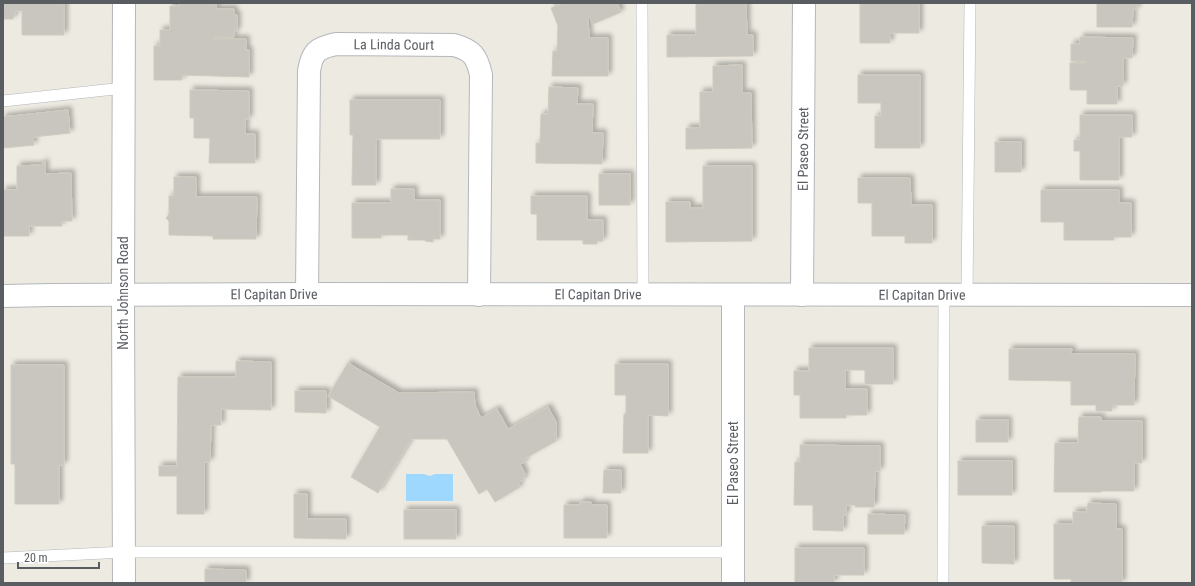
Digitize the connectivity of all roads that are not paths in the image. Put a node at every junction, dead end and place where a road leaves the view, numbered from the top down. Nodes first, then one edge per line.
1 (124, 3) edge
2 (642, 3) edge
3 (804, 3) edge
4 (970, 3) edge
5 (124, 88) junction
6 (3, 101) edge
7 (123, 294) junction
8 (307, 294) junction
9 (479, 294) junction
10 (643, 294) junction
11 (733, 294) junction
12 (802, 295) junction
13 (944, 295) junction
14 (967, 295) junction
15 (1192, 295) edge
16 (3, 296) edge
17 (125, 552) junction
18 (733, 552) junction
19 (3, 558) edge
20 (124, 583) edge
21 (733, 583) edge
22 (943, 583) edge

1 - 5 street, North Johnson Road
2 - 10 lane
3 - 12 street, El Paseo Street
4 - 14 lane
5 - 6 lane
5 - 7 street, North Johnson Road
7 - 8 street, El Capitan Drive
7 - 16 street, El Capitan Drive
7 - 17 street, North Johnson Road
8 - 9 street, El Capitan Drive
8 - 9 street, La Linda Court
9 - 10 street, El Capitan Drive
10 - 11 street, El Capitan Drive
11 - 12 street, El Capitan Drive
11 - 18 street, El Paseo Street
12 - 13 street, El Capitan Drive
13 - 14 street, El Capitan Drive
13 - 22 lane
14 - 15 street, El Capitan Drive
17 - 18 lane
17 - 19 lane
17 - 20 street, North Johnson Road
18 - 21 street, El Paseo Street

